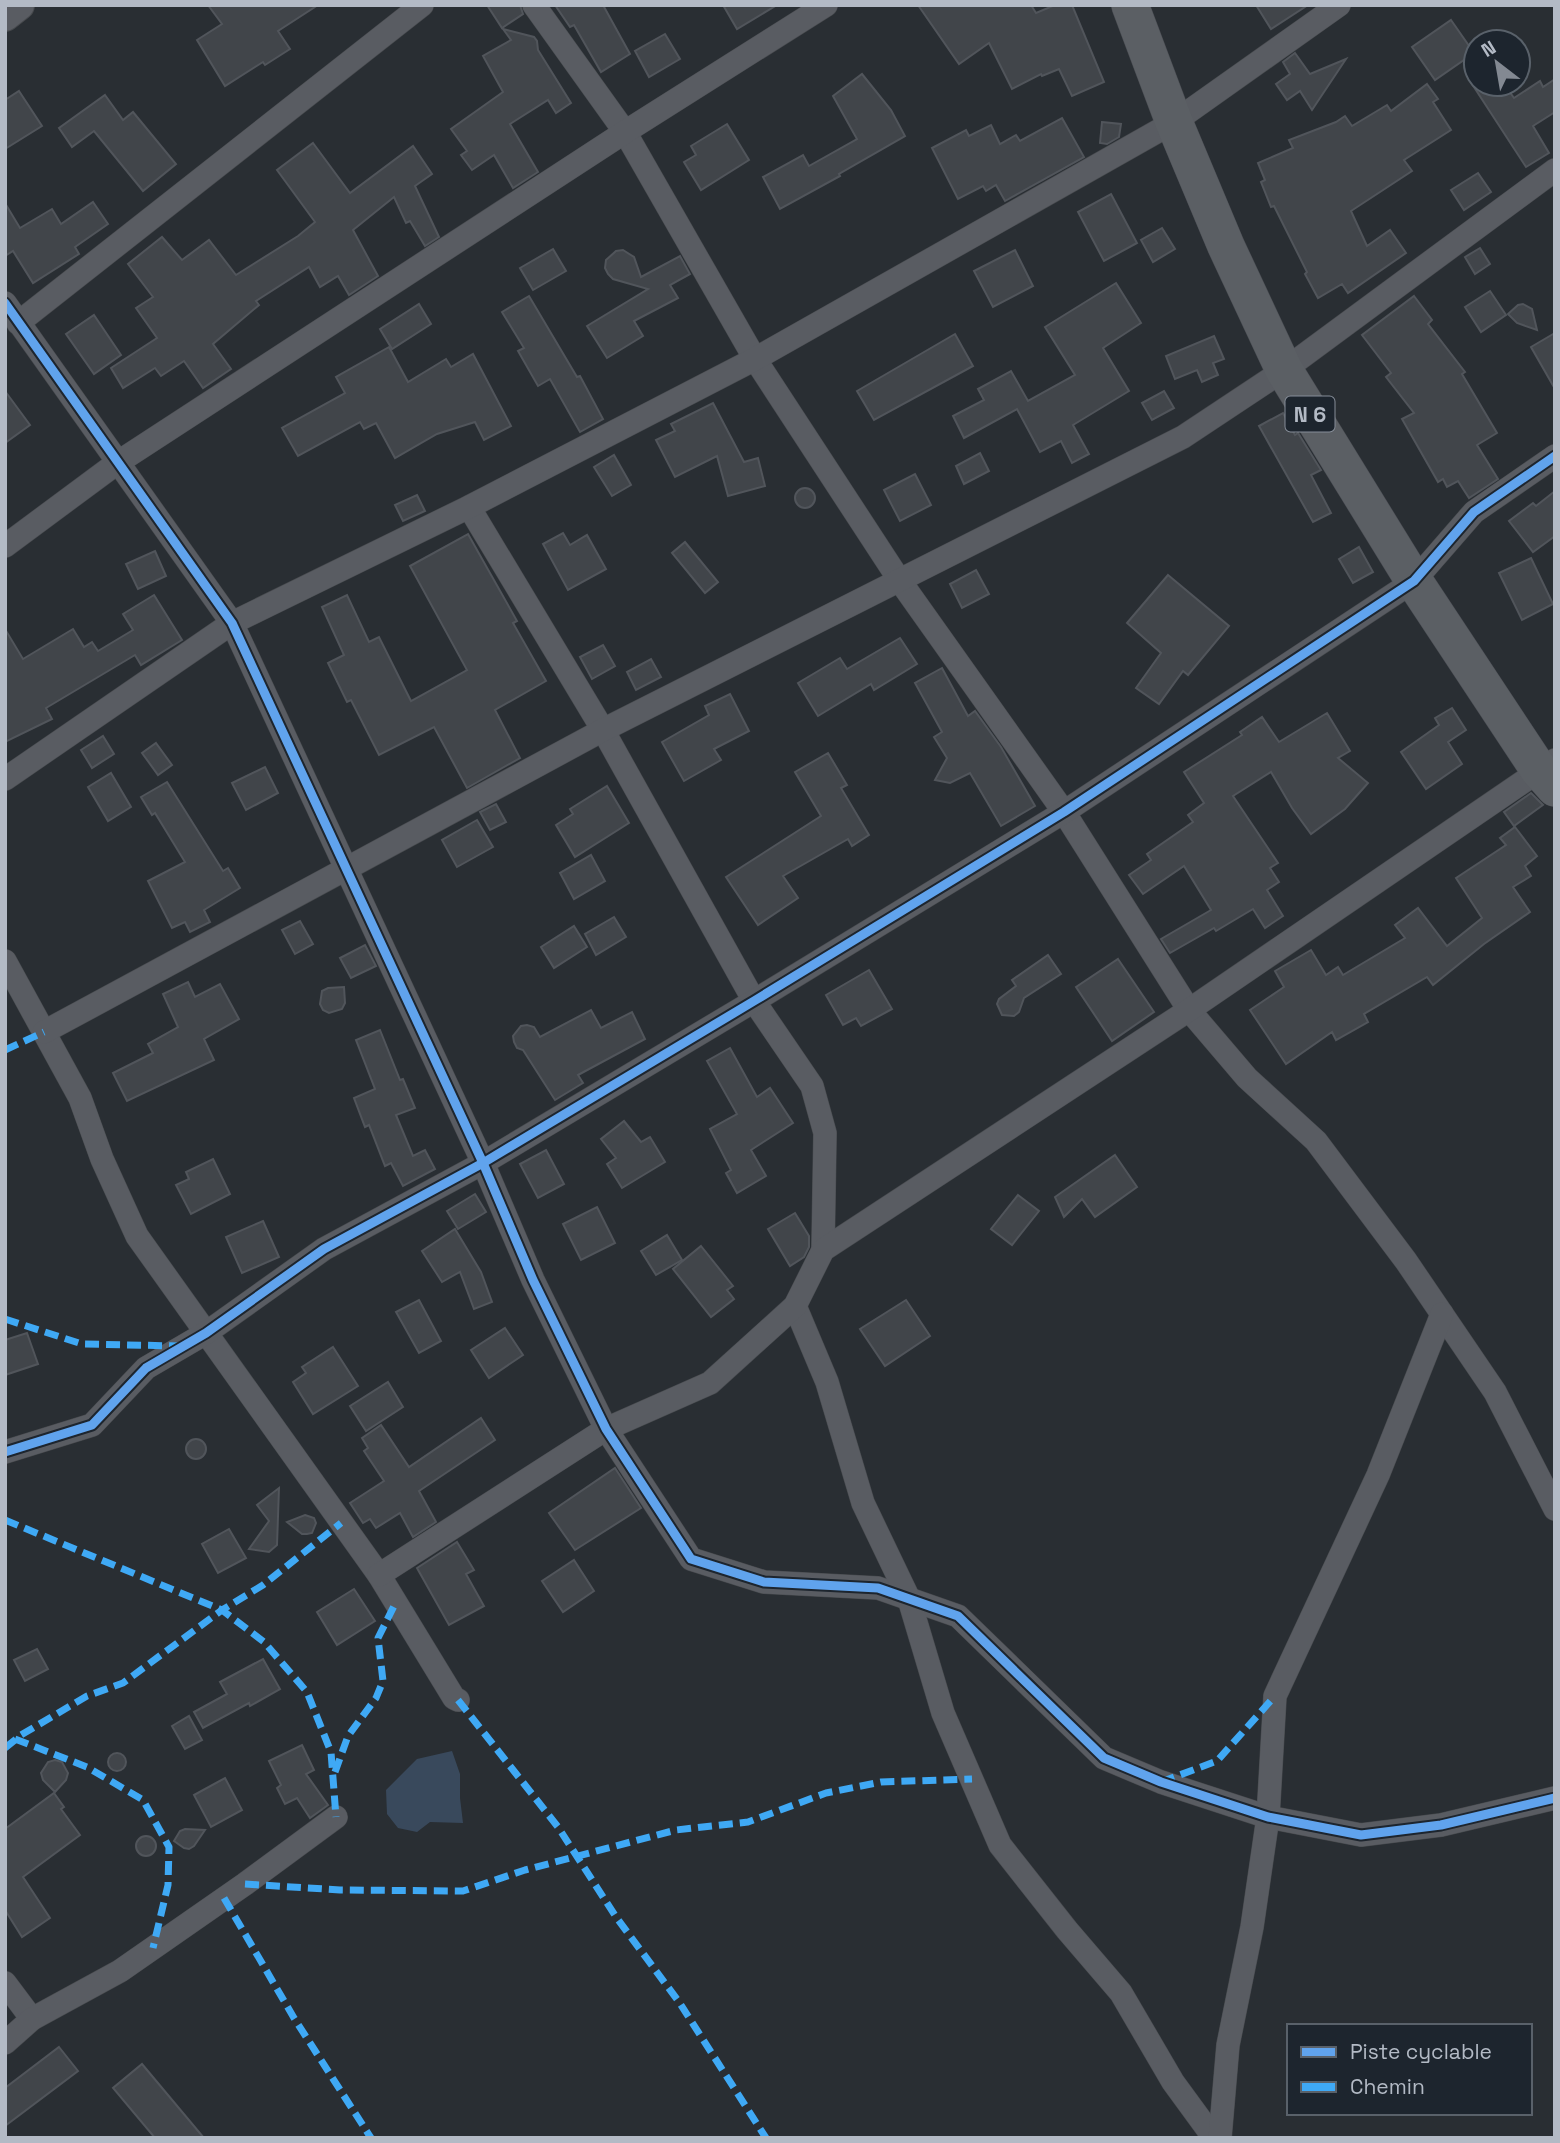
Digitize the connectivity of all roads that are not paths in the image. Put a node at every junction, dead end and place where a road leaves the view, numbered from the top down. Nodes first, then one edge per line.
1 (19, 5) edge
2 (422, 5) edge
3 (534, 5) edge
4 (826, 5) edge
5 (1130, 5) edge
6 (1339, 5) edge
7 (5, 16) edge
8 (1174, 122) junction
9 (625, 132) junction
10 (1555, 170) edge
11 (5, 303) edge
12 (18, 323) junction
13 (755, 359) junction
14 (1284, 370) junction
15 (1555, 456) edge
16 (117, 463) junction
17 (469, 507) junction
18 (5, 546) edge
19 (900, 581) junction
20 (1414, 581) junction
21 (232, 622) junction
22 (603, 730) junction
23 (1550, 772) edge
24 (5, 779) edge
25 (1064, 812) junction
26 (345, 869) junction
27 (5, 961) edge
28 (754, 1001) junction
29 (1189, 1010) junction
30 (44, 1031) junction
31 (483, 1163) junction
32 (823, 1250) junction
33 (794, 1306) junction
34 (1442, 1314) junction
35 (206, 1333) junction
36 (606, 1429) junction
37 (5, 1452) edge
38 (1555, 1509) edge
39 (379, 1575) junction
40 (909, 1600) junction
41 (458, 1700) dead end
42 (1555, 1798) edge
43 (336, 1817) dead end
44 (1268, 1817) junction
45 (5, 1983) edge
46 (32, 2020) junction
47 (5, 2043) edge
48 (1214, 2138) edge
49 (1220, 2138) edge

1 - 7 street
2 - 12 street
3 - 9 street
4 - 9 street
5 - 8 main road, N 6
6 - 8 street
8 - 13 street
8 - 14 main road, N 6
9 - 13 street
9 - 16 street
10 - 14 street
11 - 12 street
12 - 16 street
13 - 17 street
13 - 19 street
14 - 19 street
14 - 20 main road, N 6
15 - 20 street
16 - 18 street
16 - 21 street
17 - 21 street
17 - 22 street
19 - 22 street
19 - 25 street
20 - 23 main road, N 6
20 - 25 street
21 - 24 street
21 - 26 street
22 - 26 street
22 - 28 street
23 - 29 street
25 - 28 street
25 - 29 street
26 - 30 street
26 - 31 street
27 - 30 street
28 - 31 street
28 - 32 street
29 - 32 street
29 - 34 street
30 - 35 street
31 - 35 street
31 - 36 street
32 - 33 street
33 - 36 street
33 - 40 street
34 - 38 street
34 - 44 street
35 - 37 street
35 - 39 street
36 - 39 street
36 - 40 street
39 - 41 street
40 - 44 street
40 - 48 street
42 - 44 street
43 - 46 street
44 - 49 street
45 - 46 street
46 - 47 street

